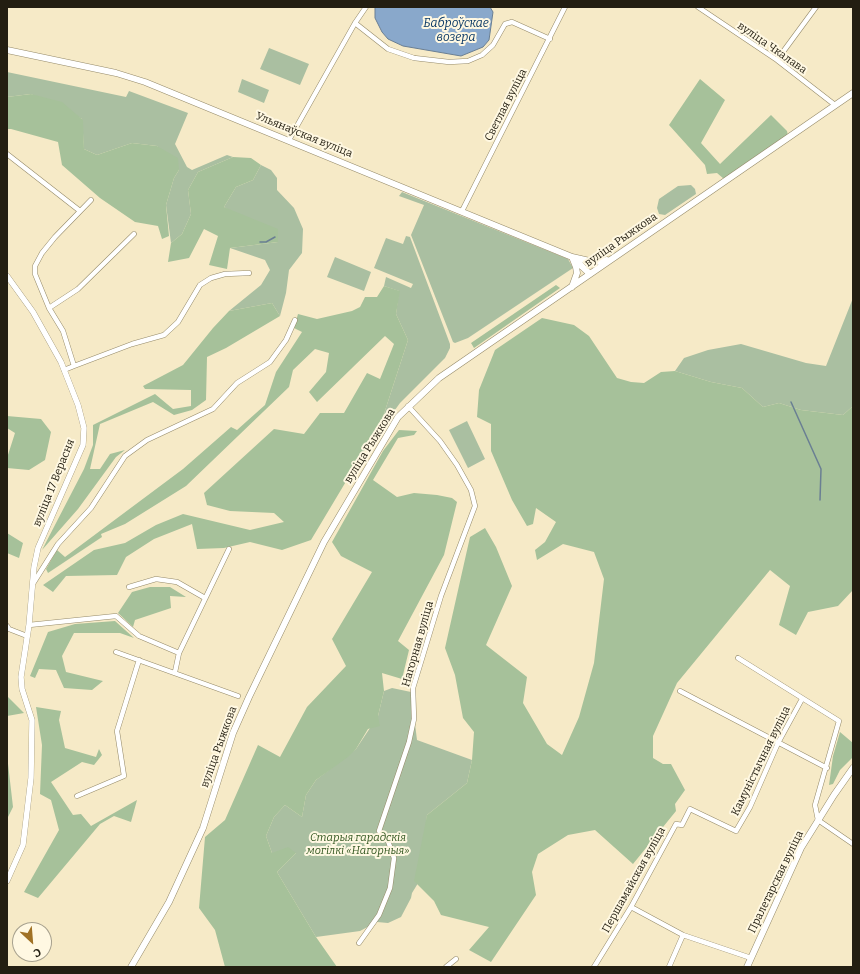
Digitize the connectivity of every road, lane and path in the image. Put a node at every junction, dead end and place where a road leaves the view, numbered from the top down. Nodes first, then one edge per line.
1 (366, 7) edge
2 (565, 7) edge
3 (698, 7) edge
4 (816, 7) edge
5 (355, 23) junction
6 (550, 39) junction
7 (7, 50) edge
8 (777, 60) junction
9 (853, 93) edge
10 (835, 105) junction
11 (289, 140) junction
12 (7, 154) edge
13 (91, 200) dead end
14 (80, 211) junction
15 (462, 211) junction
16 (134, 234) dead end
17 (572, 256) junction
18 (611, 259) junction
19 (587, 260) junction
20 (249, 273) dead end
21 (590, 274) junction
22 (7, 276) edge
23 (572, 287) junction
24 (49, 308) junction
25 (295, 320) dead end
26 (74, 366) junction
27 (64, 370) junction
28 (408, 406) junction
29 (228, 549) dead end
30 (34, 582) junction
31 (129, 587) dead end
32 (205, 598) junction
33 (29, 625) junction
34 (7, 626) edge
35 (27, 636) junction
36 (116, 652) dead end
37 (179, 652) junction
38 (738, 658) dead end
39 (139, 660) junction
40 (175, 672) junction
41 (680, 691) dead end
42 (238, 696) dead end
43 (802, 699) junction
44 (778, 742) junction
45 (827, 768) junction
46 (853, 768) edge
47 (77, 796) dead end
48 (818, 820) junction
49 (736, 830) joint
50 (853, 844) edge
51 (7, 880) edge
52 (631, 907) junction
53 (683, 935) junction
54 (359, 942) dead end
55 (750, 958) junction
56 (456, 959) dead end
57 (131, 967) edge
58 (446, 967) edge
59 (594, 967) edge
60 (669, 967) edge
61 (747, 967) edge

1 - 5 street
2 - 6 street, Светлая вуліца
3 - 8 street, вуліца Чкалава
4 - 8 street
5 - 6 street
5 - 11 street
6 - 15 street, Светлая вуліца
7 - 11 main road, Ульянаўская вуліца
8 - 10 street, вуліца Чкалава
9 - 10 main road, вуліца Рыжкова
10 - 18 main road, вуліца Рыжкова
11 - 15 main road, Ульянаўская вуліца
12 - 14 street
13 - 14 street
14 - 24 street
15 - 17 main road, Ульянаўская вуліца
16 - 24 street
17 - 19 main road, Ульянаўская вуліца
17 - 21 main road
17 - 23 main road
18 - 19 main road, Ульянаўская вуліца
18 - 21 main road, вуліца Рыжкова
19 - 21 main road
20 - 26 street
21 - 23 main road, вуліца Рыжкова
22 - 27 street, вуліца 17 Верасня
23 - 28 main road, вуліца Рыжкова
24 - 26 street
25 - 30 street, вуліца 17 Верасня
26 - 27 street
27 - 30 street, вуліца 17 Верасня
28 - 54 street, Нагорная вуліца
28 - 57 main road, вуліца Рыжкова
29 - 32 street
30 - 33 street, вуліца 17 Верасня
31 - 32 street
32 - 37 street
33 - 35 street, вуліца 17 Верасня
33 - 37 street
34 - 35 street
35 - 51 street, вуліца 17 Верасня
36 - 39 street
37 - 40 street
38 - 43 street
39 - 40 street
39 - 47 street
40 - 42 street
41 - 44 street
43 - 44 street, Камуністычная вуліца
43 - 45 street
44 - 45 street
44 - 49 street, Камуністычная вуліца
45 - 48 street
46 - 48 main road, Пралетарская вуліца
48 - 50 street
48 - 55 main road, Пралетарская вуліца
49 - 52 street, Першамайская вуліца
52 - 53 street
52 - 59 street, Першамайская вуліца
53 - 55 street
53 - 60 street
55 - 61 main road, Пралетарская вуліца
56 - 58 street

